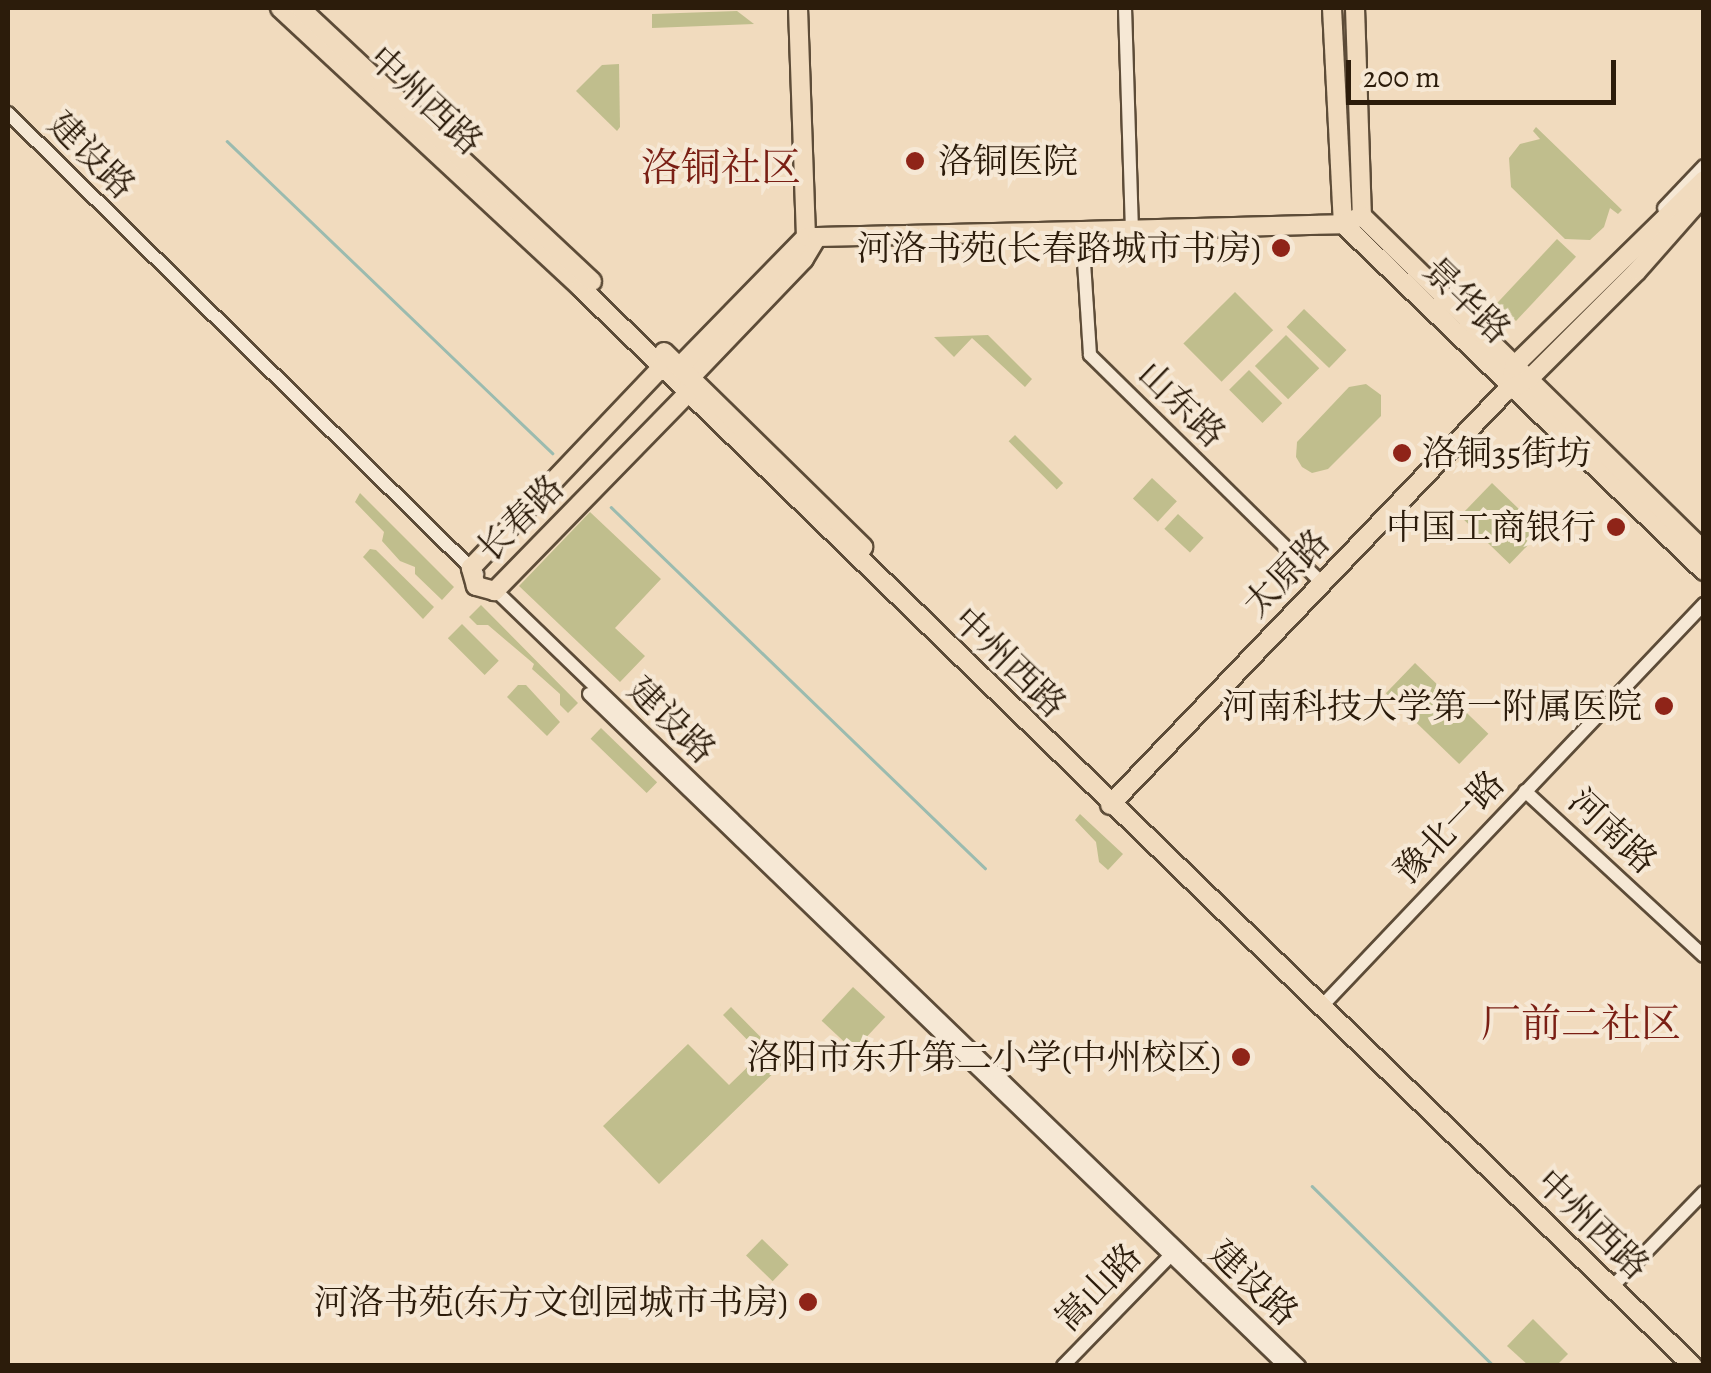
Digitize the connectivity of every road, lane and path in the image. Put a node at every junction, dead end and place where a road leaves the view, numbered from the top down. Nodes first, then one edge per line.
1 (280, 8) edge
2 (300, 8) edge
3 (798, 8) edge
4 (809, 8) edge
5 (1125, 8) edge
6 (1332, 8) edge
7 (1355, 8) edge
8 (316, 15) edge
9 (8, 114) edge
10 (8, 124) edge
11 (1704, 166) edge
12 (1704, 180) edge
13 (1704, 195) edge
14 (1704, 208) edge
15 (1362, 216) junction
16 (1342, 224) junction
17 (1132, 230) junction
18 (1082, 231) junction
19 (811, 237) junction
20 (1621, 258) junction
21 (1636, 271) junction
22 (1514, 366) junction
23 (680, 376) junction
24 (1519, 384) junction
25 (1704, 552) edge
26 (1704, 571) edge
27 (474, 577) junction
28 (1322, 583) junction
29 (495, 590) junction
30 (1704, 604) edge
31 (1525, 791) junction
32 (1114, 801) junction
33 (1704, 956) edge
34 (1325, 1002) junction
35 (1704, 1192) edge
36 (1174, 1255) junction
37 (1615, 1283) junction
38 (1704, 1362) edge
39 (1066, 1366) edge
40 (1285, 1366) edge
41 (1299, 1366) edge
42 (1694, 1366) edge

1 - 23 main road, 中州西路
2 - 8 main road, 中州西路
3 - 19 main road
4 - 19 main road
5 - 17 street
6 - 16 main road
7 - 15 main road
8 - 23 main road, 中州西路
9 - 27 street, 建设路
10 - 27 street, 建设路
11 - 20 street
12 - 20 main road
13 - 21 main road, 太原路
14 - 21 street
15 - 16 main road
15 - 22 main road, 景华路
16 - 17 main road
16 - 24 main road, 景华路
17 - 18 main road
18 - 19 main road
18 - 28 street, 山东路
19 - 23 main road, 长春路
20 - 22 main road
21 - 24 main road, 太原路
22 - 24 main road
23 - 27 main road, 长春路
23 - 29 main road, 长春路
23 - 32 main road, 中州西路
24 - 25 main road, 景华路
24 - 26 main road, 景华路
24 - 28 main road, 太原路
27 - 29 main road, 长春路
27 - 36 street, 建设路
28 - 32 main road, 太原路
29 - 36 street, 建设路
30 - 31 street, 豫北一路
31 - 33 street, 河南路
31 - 34 street, 豫北一路
32 - 34 main road, 中州西路
34 - 37 main road, 中州西路
35 - 37 street
36 - 39 street, 嵩山路
36 - 40 street, 建设路
36 - 41 street, 建设路
37 - 38 main road, 中州西路
37 - 42 main road, 中州西路

